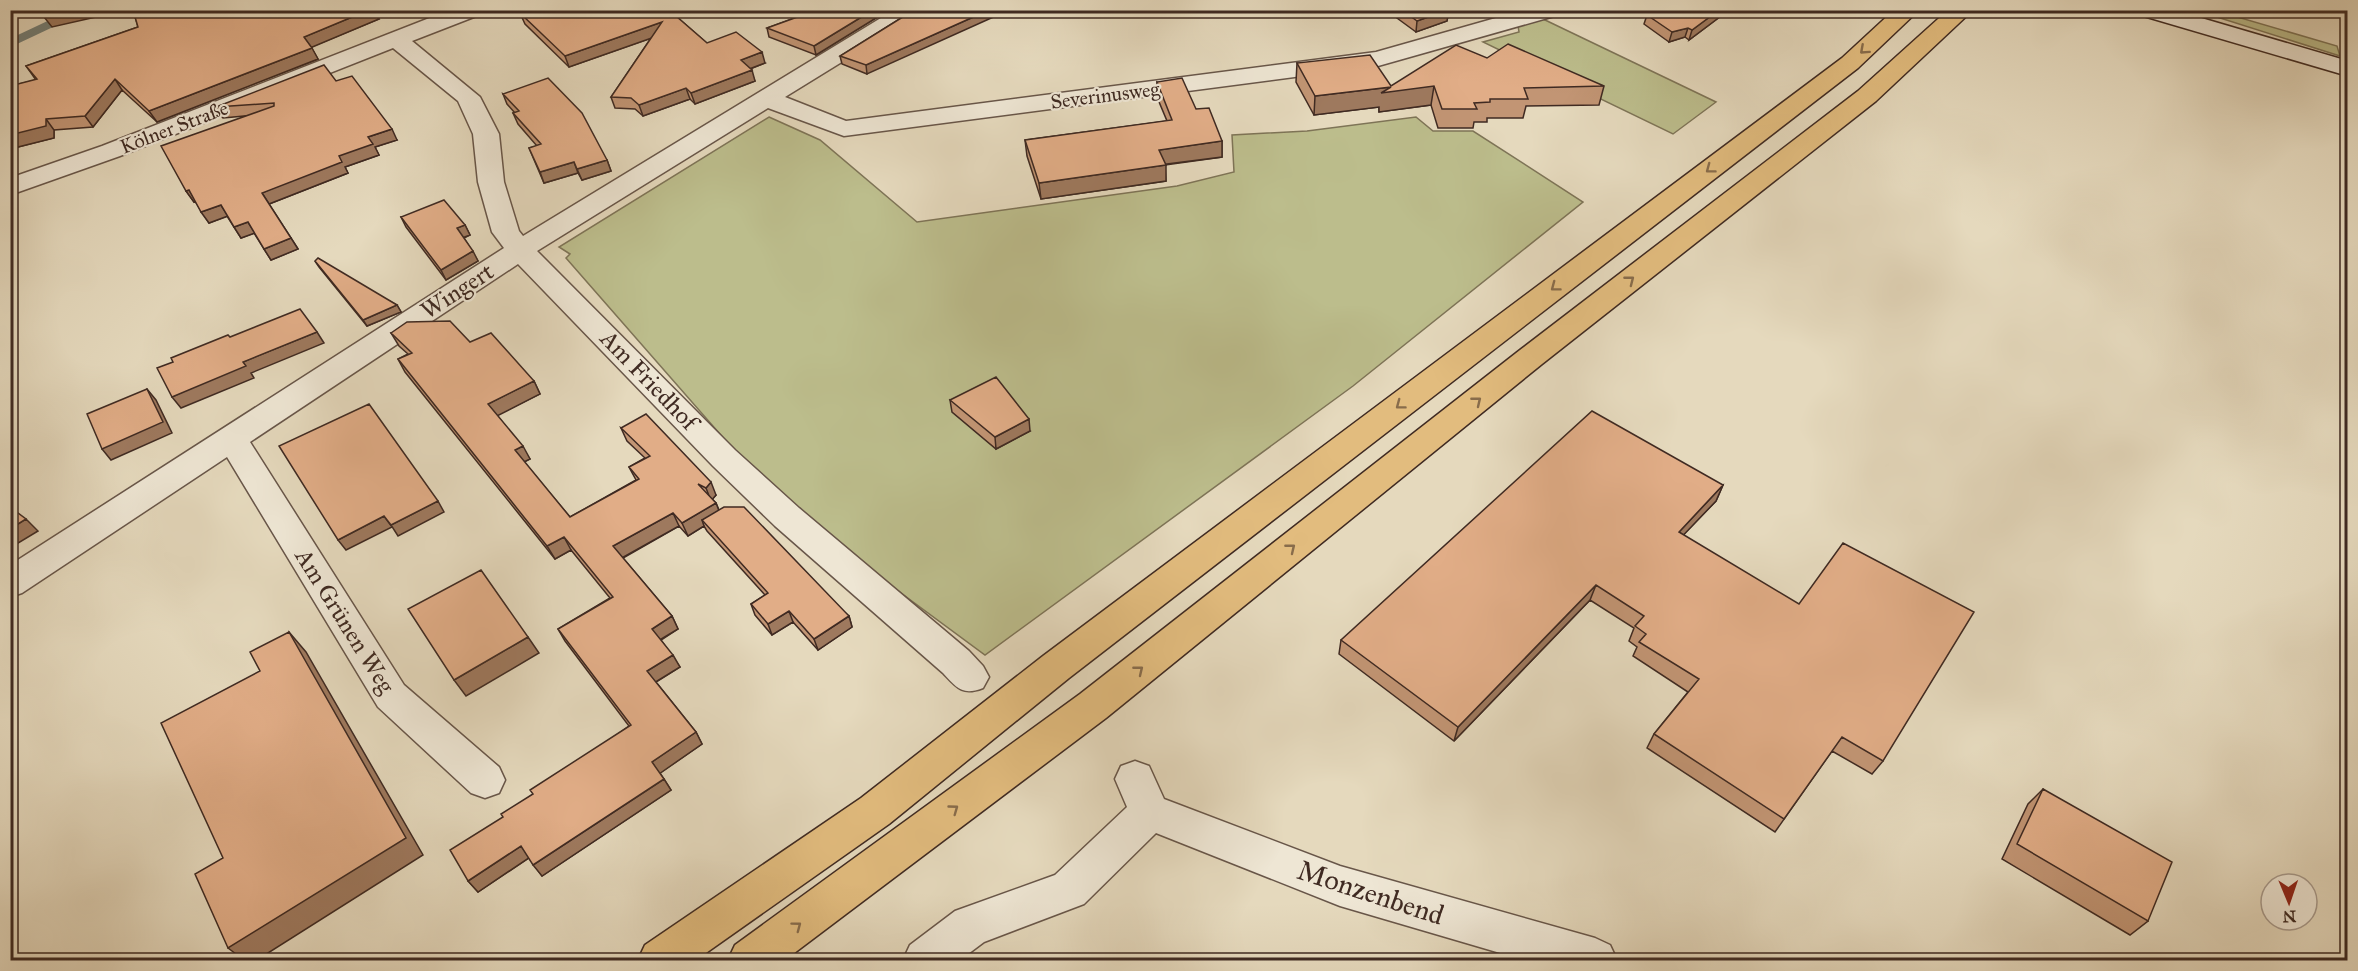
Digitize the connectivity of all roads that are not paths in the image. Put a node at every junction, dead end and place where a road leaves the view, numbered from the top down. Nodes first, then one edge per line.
1 (471, 10) edge
2 (909, 10) edge
3 (1550, 10) edge
4 (1908, 10) edge
5 (1962, 10) edge
6 (2148, 10) edge
7 (397, 40) junction
8 (2348, 69) edge
9 (767, 99) junction
10 (111, 151) junction
11 (10, 166) edge
12 (10, 187) edge
13 (520, 250) junction
14 (232, 439) junction
15 (10, 583) edge
16 (970, 677) dead end
17 (485, 780) dead end
18 (660, 960) edge
19 (750, 960) edge
20 (925, 960) edge
21 (1595, 960) edge

1 - 7 street, Kölner Straße
2 - 9 street, Wingert
3 - 9 street, Severinusweg
4 -> 18 main road
19 -> 5 main road
6 - 8 street
7 - 10 street, Kölner Straße
7 - 13 street, Am Friedhof
9 - 13 street, Wingert
10 - 11 street
10 - 12 street, Kölner Straße
13 - 14 street, Wingert
13 - 16 street, Am Friedhof
14 - 15 street, Wingert
14 - 17 street, Am Grünen Weg
20 - 21 street, Monzenbend

